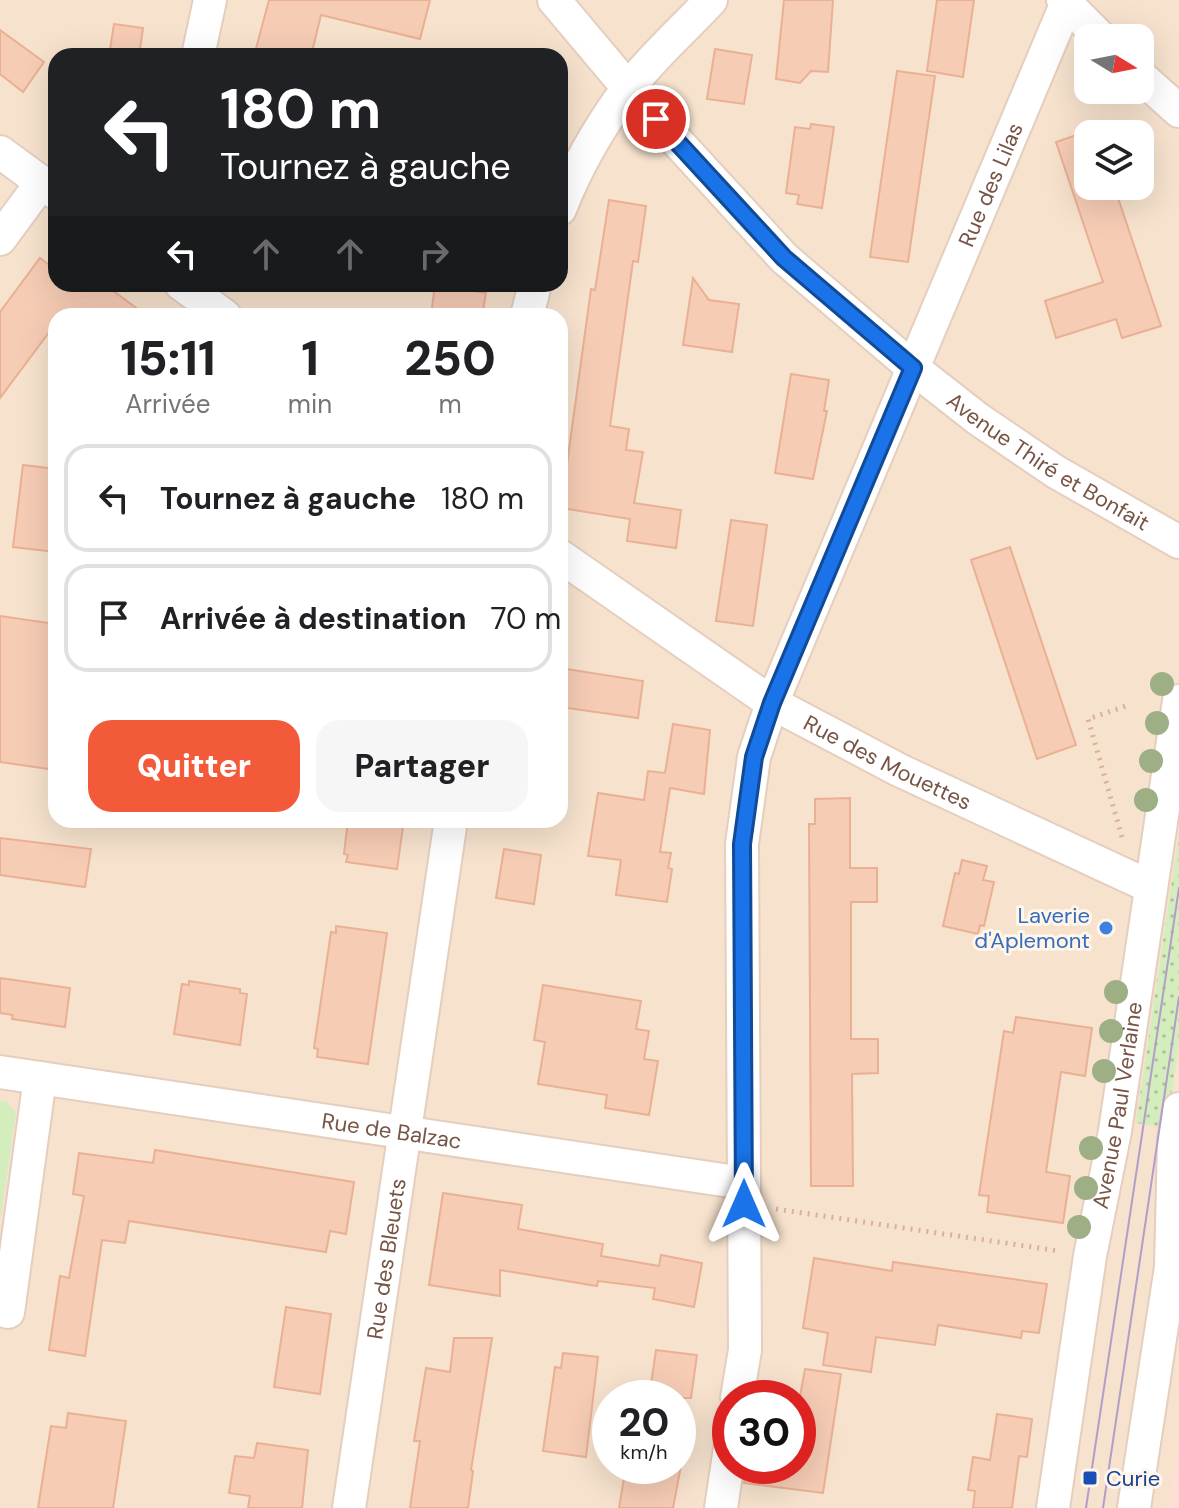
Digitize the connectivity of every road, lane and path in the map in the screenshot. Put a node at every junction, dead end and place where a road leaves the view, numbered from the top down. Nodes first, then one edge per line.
1 (210, 0) edge
2 (554, 0) edge
3 (711, 0) edge
4 (1066, 1) edge
5 (1088, 24) edge
6 (200, 48) edge
7 (628, 88) junction
8 (1154, 89) edge
9 (1179, 111) edge
10 (0, 152) edge
11 (48, 187) edge
12 (48, 189) edge
13 (568, 189) edge
14 (0, 239) edge
15 (192, 292) edge
16 (214, 308) edge
17 (913, 368) junction
18 (1179, 542) edge
19 (568, 562) edge
20 (1179, 701) edge
21 (772, 703) junction
22 (1129, 705) dead end
23 (450, 828) edge
24 (1116, 869) junction
25 (1151, 887) junction
26 (0, 1072) edge
27 (40, 1078) junction
28 (1179, 1109) edge
29 (405, 1133) junction
30 (744, 1194) junction
31 (1090, 1256) junction
32 (8, 1312) dead end
33 (740, 1380) edge
34 (725, 1484) edge
35 (349, 1508) edge
36 (721, 1508) edge
37 (1053, 1508) edge
38 (1134, 1508) edge

1 - 6 street
2 - 7 street, Avenue Thiré et Bonfait
3 - 7 street
4 - 5 street
4 - 17 street, Rue des Lilas
7 - 13 street
7 - 17 street, Avenue Thiré et Bonfait
8 - 9 street
10 - 11 street
12 - 14 street
15 - 16 street
17 - 18 street, Avenue Thiré et Bonfait
17 - 21 street, Rue des Lilas
19 - 21 street, Rue des Mouettes
20 - 25 street, Avenue Paul Verlaine
21 - 24 street, Rue des Mouettes
21 - 30 street, Rue des Lilas
22 - 24 path
23 - 29 street, Rue des Bleuets
24 - 25 street, Rue des Mouettes
25 - 31 street, Avenue Paul Verlaine
26 - 27 street, Rue de Balzac
27 - 29 street, Rue de Balzac
27 - 32 street
28 - 38 street
29 - 30 street, Rue de Balzac
29 - 35 street, Rue des Bleuets
30 - 31 path
30 - 33 street, Rue des Lilas
31 - 37 street, Avenue Paul Verlaine
34 - 36 street

